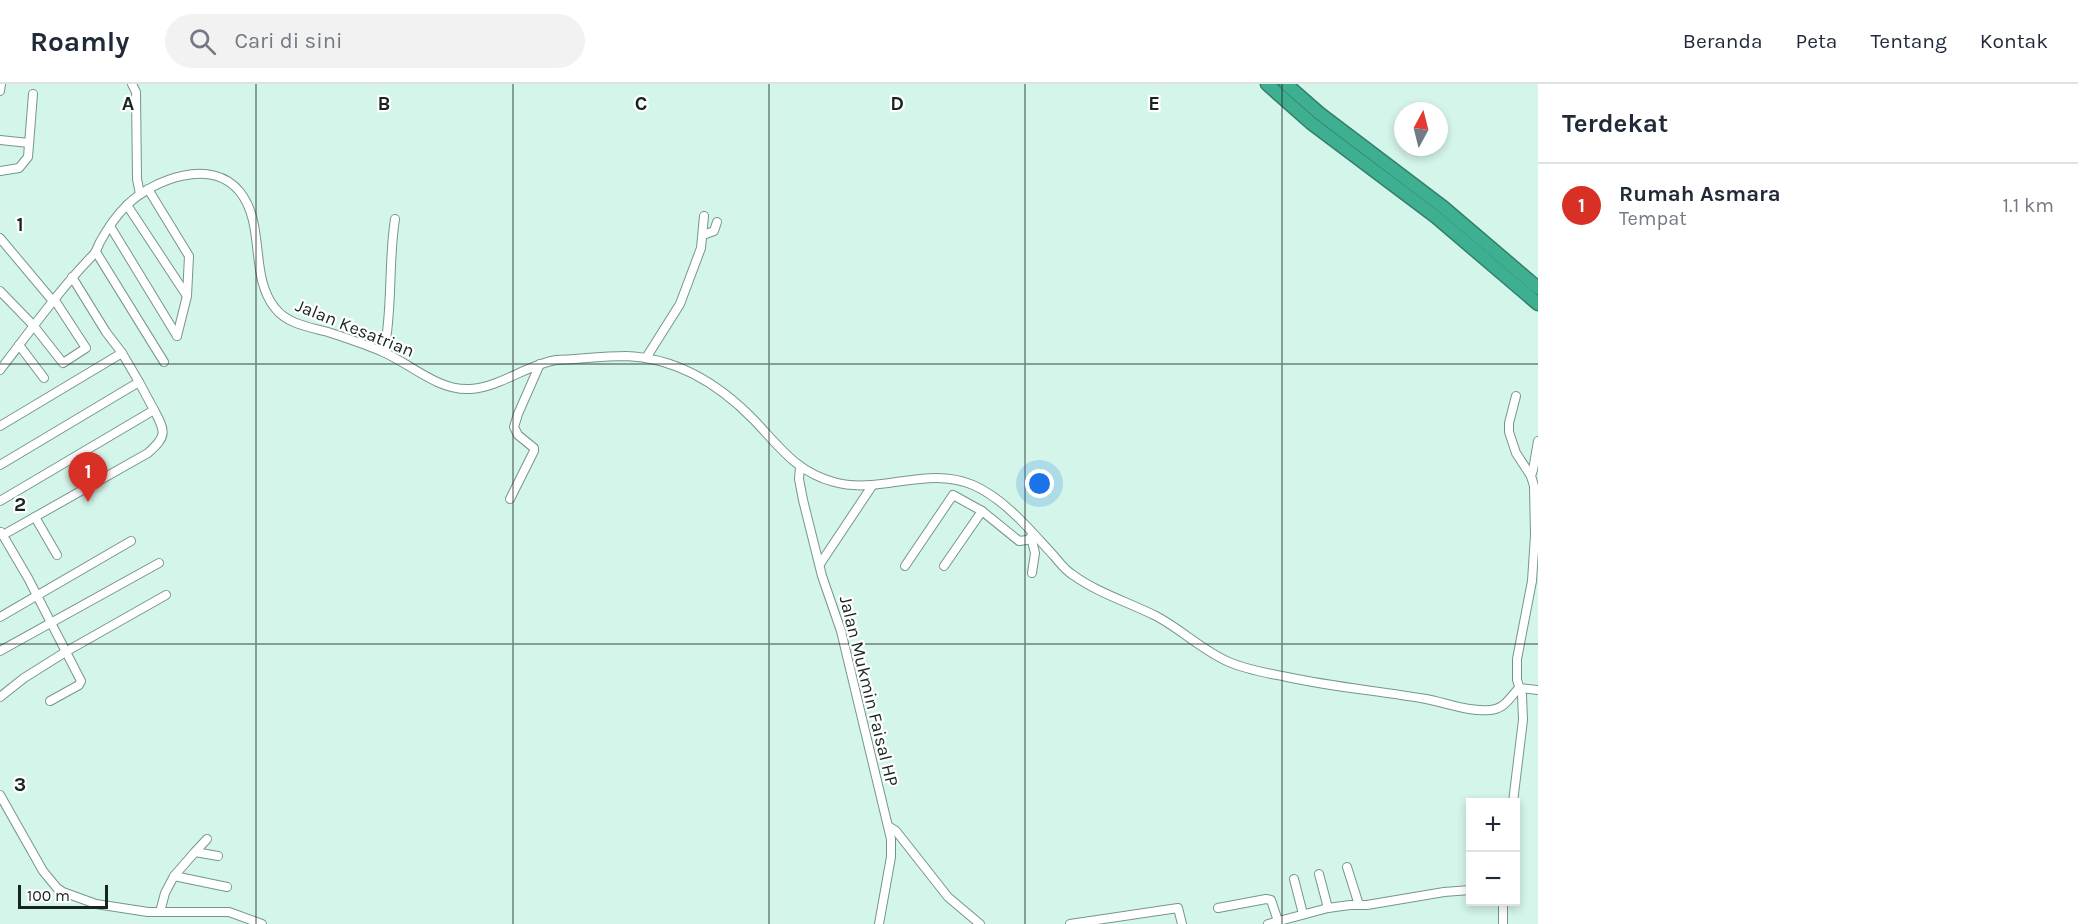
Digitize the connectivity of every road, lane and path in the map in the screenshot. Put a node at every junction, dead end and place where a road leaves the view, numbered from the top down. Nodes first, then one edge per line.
1 (1, 84) edge
2 (132, 84) edge
3 (1268, 84) edge
4 (1286, 84) edge
5 (0, 91) edge
6 (33, 94) dead end
7 (1342, 139) junction
8 (0, 140) edge
9 (29, 143) junction
10 (0, 171) edge
11 (144, 192) junction
12 (127, 205) junction
13 (1439, 212) junction
14 (704, 216) dead end
15 (396, 219) dead end
16 (717, 222) dead end
17 (110, 226) junction
18 (703, 235) junction
19 (0, 238) edge
20 (96, 252) junction
21 (72, 277) junction
22 (1538, 288) edge
23 (0, 291) edge
24 (187, 296) junction
25 (53, 299) junction
26 (1538, 304) edge
27 (33, 325) junction
28 (20, 345) junction
29 (384, 352) junction
30 (122, 353) junction
31 (646, 358) junction
32 (164, 362) dead end
33 (540, 364) junction
34 (0, 370) edge
35 (44, 378) dead end
36 (139, 382) junction
37 (1516, 396) dead end
38 (154, 410) junction
39 (0, 426) edge
40 (1538, 441) edge
41 (0, 465) edge
42 (800, 467) junction
43 (1531, 476) junction
44 (872, 486) junction
45 (510, 499) dead end
46 (0, 501) edge
47 (982, 511) junction
48 (35, 517) junction
49 (1, 533) edge
50 (1032, 537) junction
51 (131, 541) dead end
52 (57, 555) dead end
53 (159, 563) dead end
54 (820, 564) junction
55 (905, 566) dead end
56 (944, 566) dead end
57 (1032, 573) dead end
58 (166, 595) dead end
59 (38, 596) junction
60 (0, 617) edge
61 (51, 621) junction
62 (0, 651) edge
63 (67, 651) junction
64 (1519, 688) junction
65 (1538, 690) edge
66 (0, 697) edge
67 (50, 701) dead end
68 (0, 795) edge
69 (1514, 798) edge
70 (888, 826) junction
71 (207, 838) dead end
72 (195, 852) junction
73 (218, 856) dead end
74 (1347, 867) dead end
75 (1319, 874) dead end
76 (174, 876) junction
77 (1294, 879) dead end
78 (227, 887) dead end
79 (1466, 890) edge
80 (1359, 905) junction
81 (1503, 906) edge
82 (1218, 908) dead end
83 (1328, 908) junction
84 (160, 912) junction
85 (1303, 914) junction
86 (1113, 921) edge
87 (1278, 921) junction
88 (262, 924) edge
89 (879, 924) edge
90 (980, 924) edge
91 (1070, 924) edge
92 (1182, 924) edge
93 (1268, 924) edge
94 (1503, 924) edge

1 - 5 street
2 - 11 street
3 - 7 highway
4 - 7 highway
6 - 9 street
7 - 13 highway
8 - 9 street
9 - 10 street
11 - 12 street, Jalan Kesatrian
11 - 24 street
11 - 29 street, Jalan Kesatrian
12 - 17 street, Jalan Kesatrian
12 - 24 street
13 - 22 highway
13 - 26 highway
14 - 18 street
15 - 29 street
16 - 18 street
17 - 20 street, Jalan Kesatrian
17 - 24 street
18 - 31 street
19 - 25 street
20 - 21 street, Jalan Kesatrian
20 - 32 street
21 - 25 street, Jalan Kesatrian
21 - 30 street
23 - 27 street
25 - 27 street, Jalan Kesatrian
25 - 27 street
27 - 28 street, Jalan Kesatrian
28 - 34 street, Jalan Kesatrian
28 - 35 street
29 - 33 street, Jalan Kesatrian
30 - 36 street
30 - 39 street
31 - 33 street, Jalan Kesatrian
31 - 42 street, Jalan Kesatrian
33 - 45 street
36 - 38 street
36 - 41 street
37 - 43 street
38 - 46 street
38 - 48 street
40 - 43 street
42 - 44 street, Jalan Kesatrian
42 - 54 street, Jalan Mukmin Faisal HP
43 - 64 street
44 - 50 street, Jalan Kesatrian
44 - 54 street
47 - 50 street
47 - 55 street
47 - 56 street
48 - 49 street
48 - 52 street
49 - 59 street
50 - 57 street
50 - 64 street, Jalan Kesatrian
51 - 59 street
53 - 61 street
54 - 70 street, Jalan Mukmin Faisal HP
58 - 63 street
59 - 60 street
59 - 61 street
61 - 62 street
61 - 63 street
63 - 66 street
63 - 67 street
64 - 65 street
64 - 69 street
68 - 84 street
70 - 89 street, Jalan Mukmin Faisal HP
70 - 90 street
71 - 72 street
72 - 73 street
72 - 76 street
74 - 80 street
75 - 83 street
76 - 78 street
76 - 84 street
77 - 85 street
79 - 80 street
80 - 83 street
81 - 94 street
82 - 87 street
83 - 85 street
84 - 88 street
85 - 87 street
86 - 91 street
86 - 92 street
87 - 93 street

